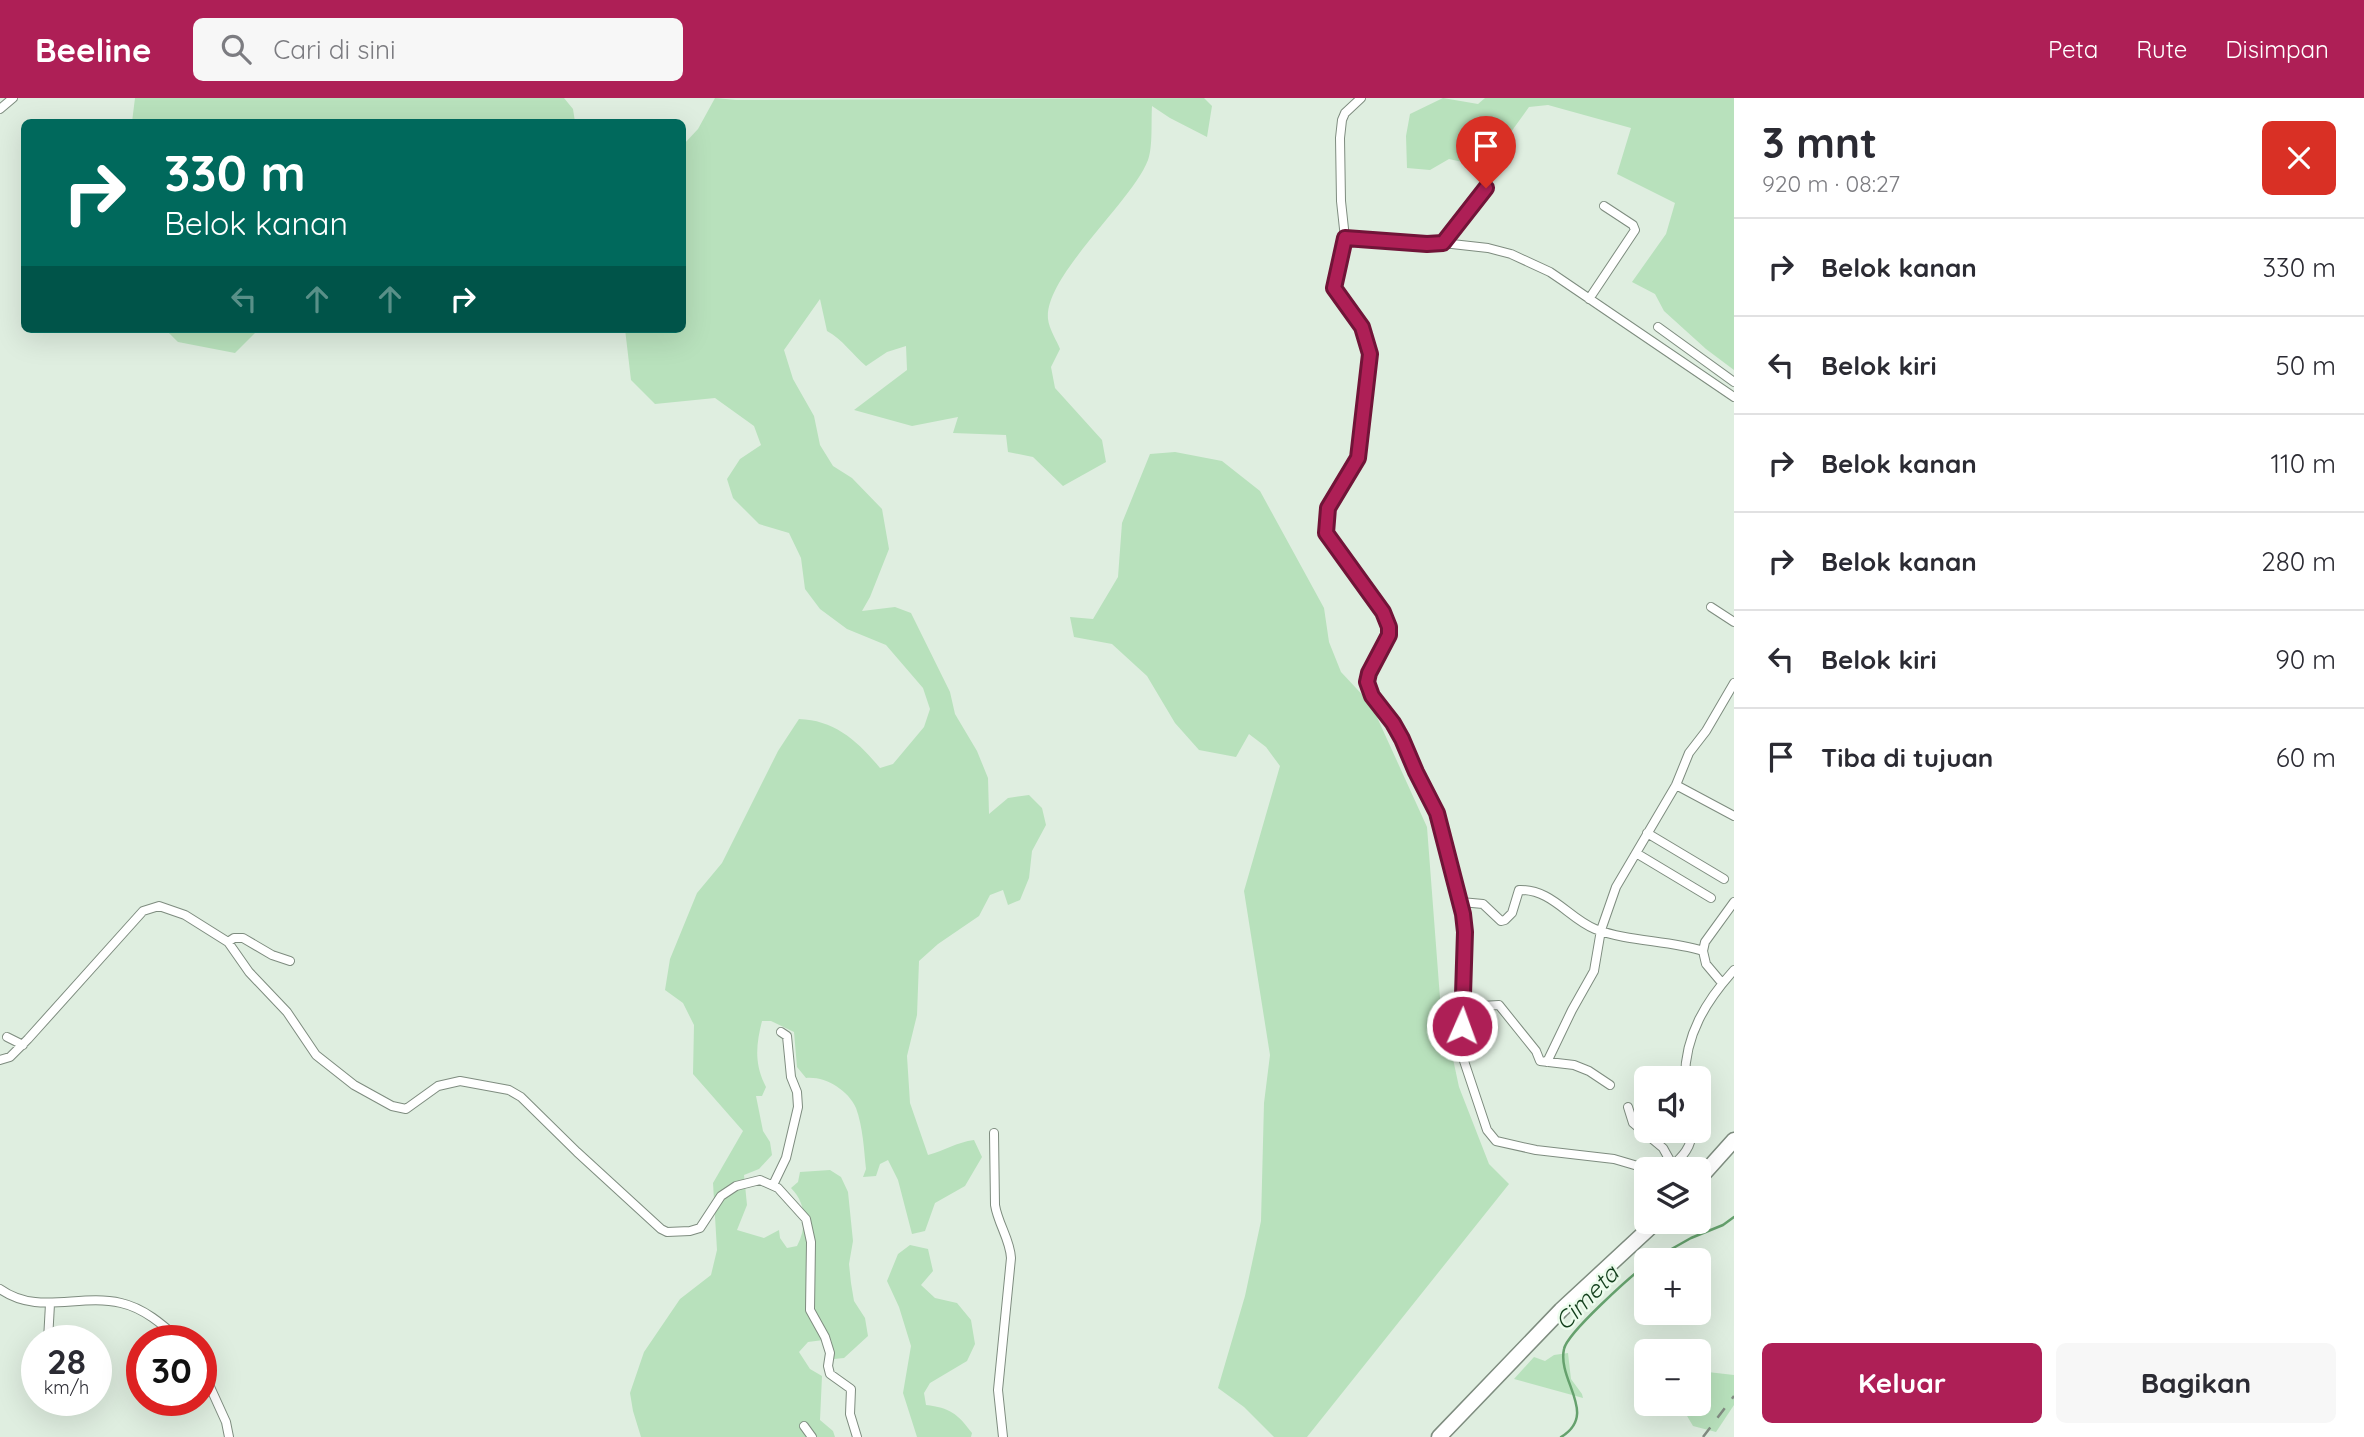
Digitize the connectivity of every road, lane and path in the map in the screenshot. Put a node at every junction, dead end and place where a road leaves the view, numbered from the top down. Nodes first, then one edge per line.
1 (13, 98) edge
2 (1361, 98) edge
3 (0, 108) edge
4 (1486, 188) dead end
5 (1604, 206) dead end
6 (1345, 238) junction
7 (1443, 243) junction
8 (1589, 299) junction
9 (1658, 327) dead end
10 (1734, 382) edge
11 (1734, 397) edge
12 (1711, 607) dead end
13 (1734, 622) edge
14 (1734, 683) edge
15 (1676, 785) junction
16 (1734, 816) edge
17 (1647, 833) junction
18 (1636, 853) junction
19 (1724, 879) dead end
20 (1711, 898) dead end
21 (1461, 902) junction
22 (1734, 902) edge
23 (1601, 930) junction
24 (228, 942) junction
25 (1703, 951) junction
26 (290, 961) dead end
27 (1734, 970) edge
28 (1722, 983) junction
29 (1463, 1007) junction
30 (781, 1032) dead end
31 (7, 1037) dead end
32 (23, 1045) junction
33 (0, 1060) edge
34 (1547, 1062) junction
35 (1686, 1066) edge
36 (1610, 1085) dead end
37 (1628, 1107) dead end
38 (993, 1133) dead end
39 (1734, 1140) edge
40 (1667, 1157) edge
41 (1634, 1165) edge
42 (1711, 1166) edge
43 (773, 1185) junction
44 (1643, 1234) edge
45 (0, 1289) edge
46 (50, 1304) junction
47 (49, 1325) edge
48 (161, 1325) edge
49 (217, 1402) edge
50 (804, 1426) dead end
51 (229, 1437) edge
52 (812, 1437) edge
53 (857, 1437) edge
54 (1003, 1437) edge
55 (1439, 1437) edge

1 - 3 street
2 - 6 street
4 - 7 street
5 - 8 street
6 - 7 street
6 - 21 street
7 - 8 street
8 - 11 street
9 - 10 street
12 - 13 street
14 - 15 street
15 - 16 street
15 - 17 street
17 - 18 street
17 - 19 street
18 - 20 street
18 - 23 street
21 - 23 street
21 - 29 street
22 - 25 street
23 - 25 street
23 - 34 street
24 - 26 street
24 - 32 street
24 - 43 street
25 - 28 street
27 - 28 street
28 - 35 street
29 - 34 street
29 - 41 street
30 - 43 street
31 - 32 street
32 - 33 street
34 - 36 street
37 - 40 street
38 - 54 street
39 - 42 highway
43 - 53 street
44 - 55 highway
45 - 46 street
46 - 47 street
46 - 48 street
49 - 51 street
50 - 52 street

